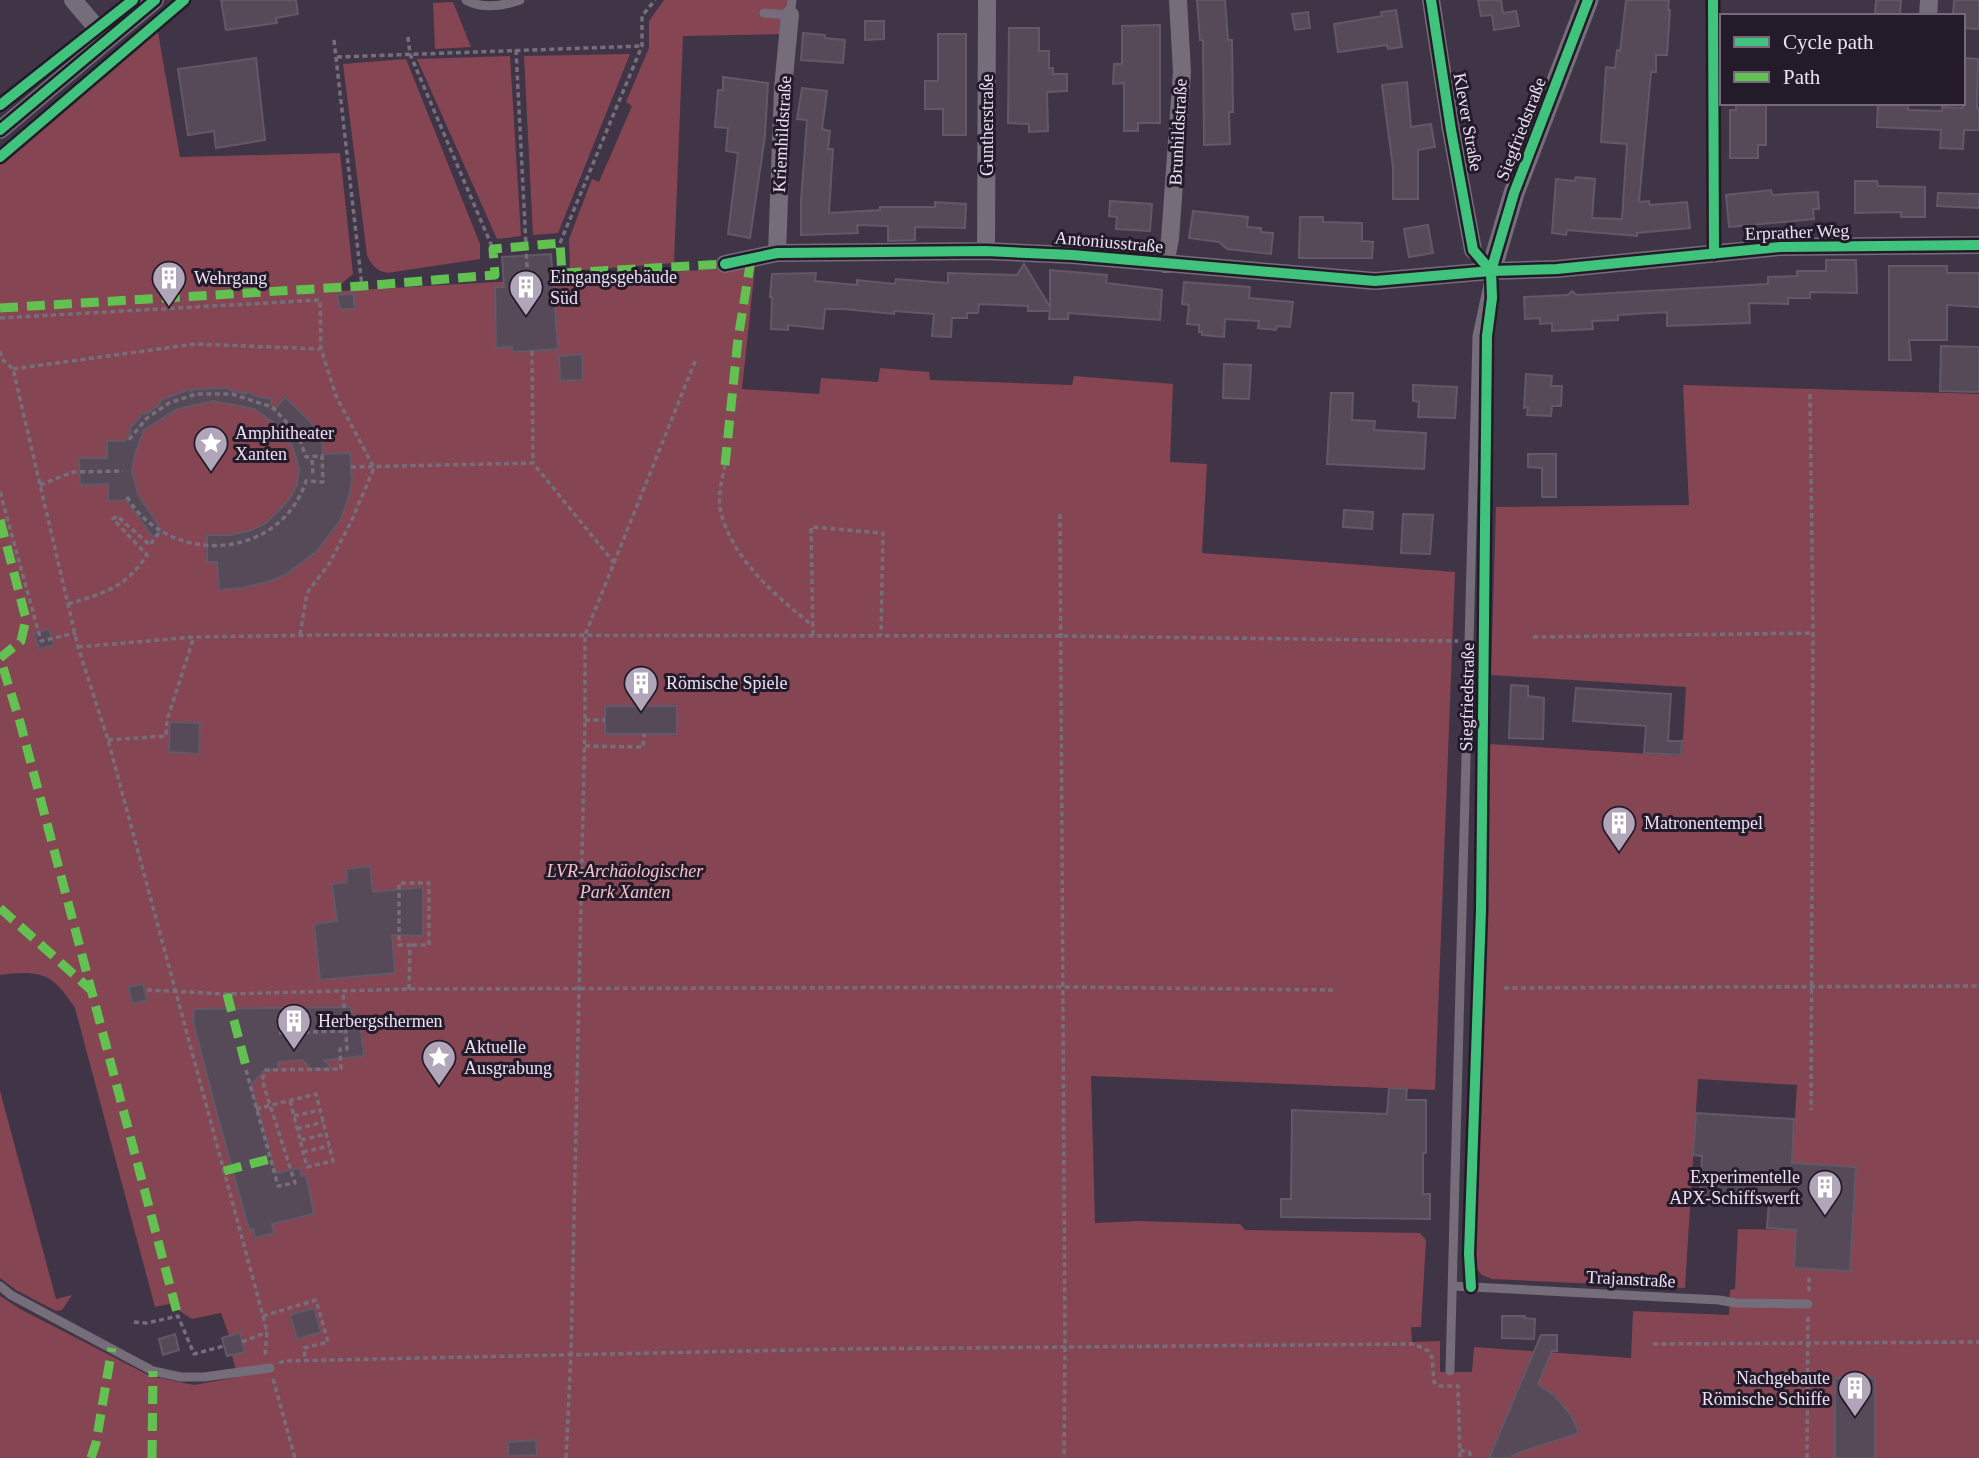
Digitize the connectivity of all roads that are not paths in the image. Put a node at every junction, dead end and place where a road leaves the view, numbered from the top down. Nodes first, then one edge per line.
1 (73, 0) edge
2 (155, 0) edge
3 (466, 0) edge
4 (520, 0) edge
5 (987, 0) edge
6 (1178, 0) edge
7 (1431, 0) edge
8 (1588, 0) edge
9 (791, 8) edge
10 (764, 13) dead end
11 (107, 40) junction
12 (0, 130) edge
13 (1979, 245) edge
14 (1473, 250) dead end
15 (986, 251) junction
16 (777, 253) junction
17 (725, 264) dead end
18 (1165, 264) junction
19 (1491, 271) junction
20 (0, 1286) edge
21 (1453, 1286) junction
22 (1808, 1304) road end
23 (270, 1368) road end
24 (1450, 1371) dead end

1 - 11 street
2 - 11 street
3 - 4 lane
5 - 15 street, Guntherstraße
6 - 18 street, Brunhildstraße
7 - 14 street, Klever Straße
8 - 19 street, Siegfriedstraße
9 - 10 lane
9 - 16 street, Kriemhildstraße
11 - 12 street
13 - 19 street, Erprather Weg
15 - 16 street, Antoniusstraße
15 - 18 street, Antoniusstraße
16 - 17 street, Antoniusstraße
18 - 19 street, Antoniusstraße
19 - 21 lane, Siegfriedstraße
20 - 23 lane
21 - 22 lane, Trajanstraße
21 - 24 lane, Siegfriedstraße

